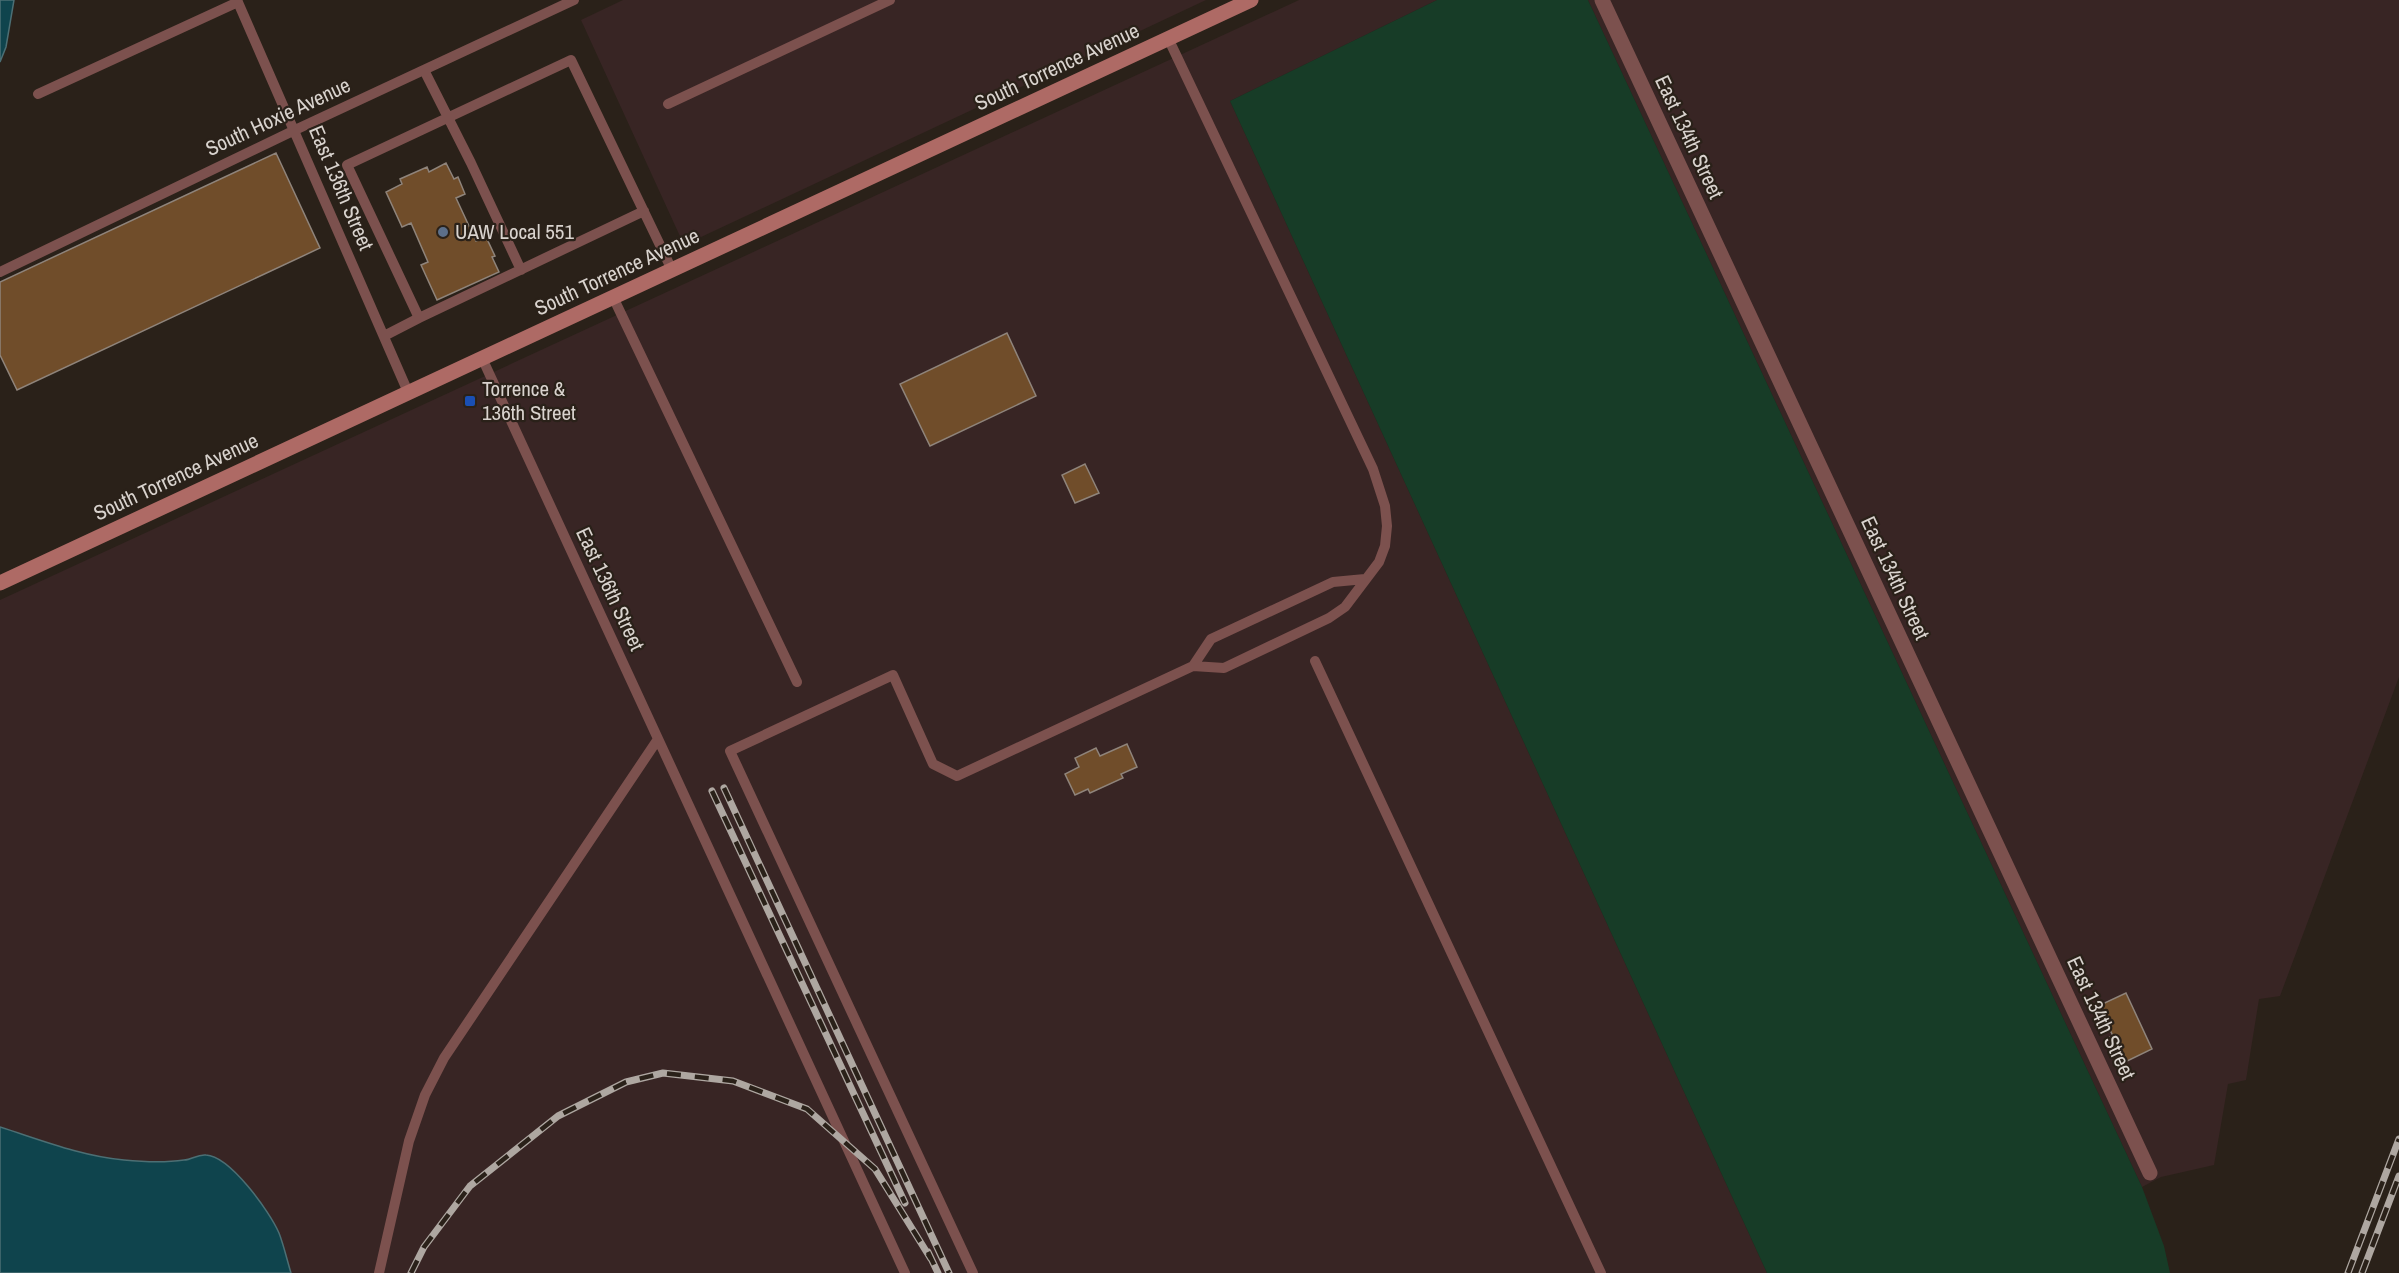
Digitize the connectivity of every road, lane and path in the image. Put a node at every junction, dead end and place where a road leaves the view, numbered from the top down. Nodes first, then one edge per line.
1 (574, 0) edge
2 (890, 0) edge
3 (1251, 0) edge
4 (1602, 0) edge
5 (238, 1) edge
6 (1168, 38) junction
7 (424, 70) junction
8 (38, 94) dead end
9 (668, 104) dead end
10 (448, 117) junction
11 (295, 130) junction
12 (644, 211) junction
13 (521, 270) junction
14 (672, 270) junction
15 (0, 272) edge
16 (613, 297) junction
17 (419, 318) junction
18 (384, 336) junction
19 (482, 358) junction
20 (408, 392) junction
21 (1365, 579) junction
22 (0, 583) edge
23 (1315, 661) dead end
24 (1193, 666) junction
25 (798, 682) dead end
26 (658, 739) junction
27 (2150, 1173) dead end
28 (379, 1273) edge
29 (905, 1273) edge
30 (973, 1273) edge
31 (1601, 1273) edge

1 - 7 lane, South Hoxie Avenue
2 - 9 lane
3 - 6 main road, South Torrence Avenue
4 - 27 street, East 134th Street
5 - 8 lane
5 - 11 lane, East 136th Street
6 - 14 main road, South Torrence Avenue
6 - 21 lane
7 - 10 lane
7 - 11 lane, South Hoxie Avenue
10 - 12 lane
10 - 13 lane
10 - 17 lane
11 - 15 lane, South Hoxie Avenue
11 - 18 lane, East 136th Street
12 - 13 lane
12 - 14 lane
13 - 17 lane
14 - 16 main road, South Torrence Avenue
16 - 19 main road, South Torrence Avenue
16 - 25 lane
17 - 18 lane
18 - 20 lane, East 136th Street
19 - 20 main road, South Torrence Avenue
19 - 26 lane, East 136th Street
20 - 22 main road, South Torrence Avenue
21 - 24 lane
21 - 24 lane
23 - 31 lane
24 - 30 lane
26 - 28 lane
26 - 29 lane, East 136th Street

